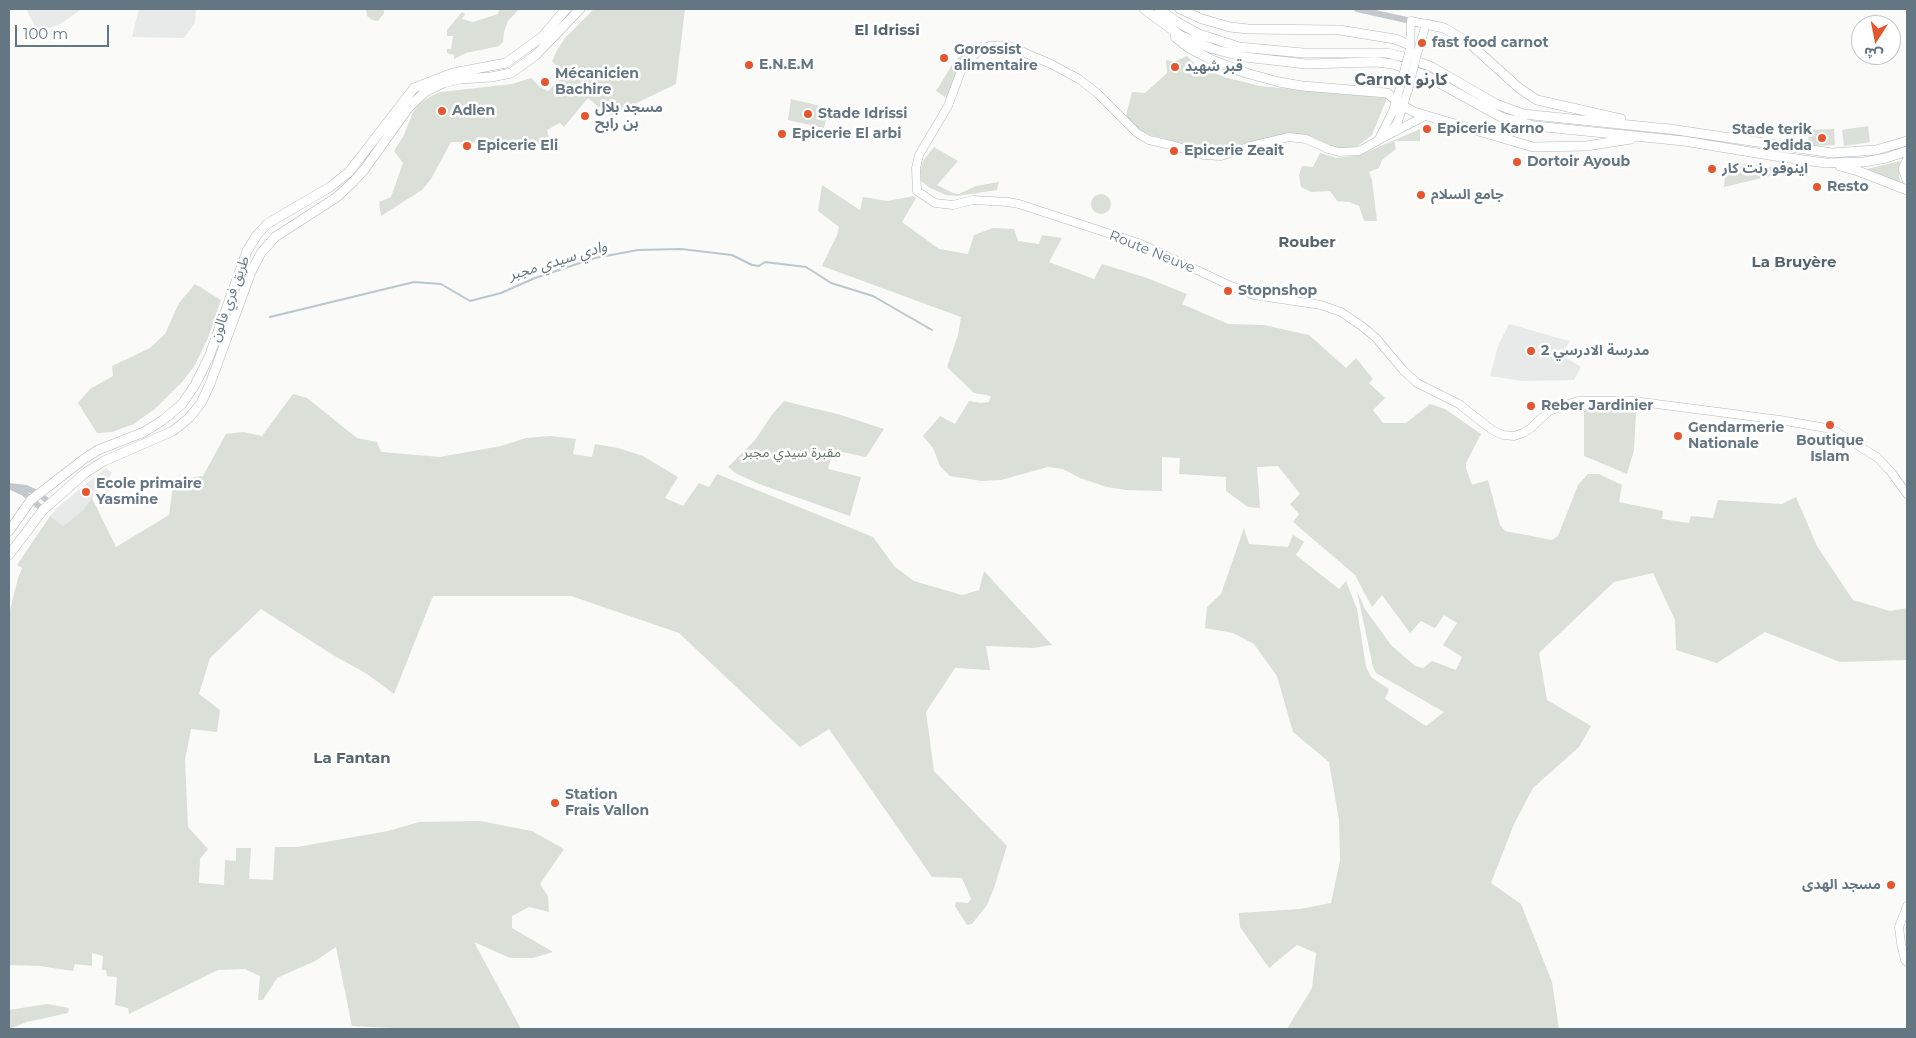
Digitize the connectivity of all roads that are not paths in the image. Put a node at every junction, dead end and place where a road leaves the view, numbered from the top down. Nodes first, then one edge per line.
1 (566, 9) edge
2 (580, 9) edge
3 (1143, 9) edge
4 (1159, 9) edge
5 (1180, 9) edge
6 (1357, 9) edge
7 (1411, 21) junction
8 (1426, 24) junction
9 (1414, 50) junction
10 (1399, 89) junction
11 (1408, 92) junction
12 (1400, 103) junction
13 (1425, 116) junction
14 (1668, 129) junction
15 (1390, 134) junction
16 (1678, 140) junction
17 (1378, 141) junction
18 (1907, 141) edge
19 (1907, 152) edge
20 (1907, 160) edge
21 (1813, 161) junction
22 (1907, 180) edge
23 (1907, 190) edge
24 (9, 486) edge
25 (39, 494) junction
26 (1907, 494) edge
27 (32, 500) junction
28 (46, 506) junction
29 (24, 508) junction
30 (34, 520) junction
31 (9, 531) edge
32 (9, 555) edge
33 (1907, 906) edge
34 (1907, 962) edge

1 - 25 highway, طريق فري فالون
2 - 28 highway
3 - 12 highway
3 - 16 highway
4 - 14 highway
5 - 9 highway
6 - 7 street
7 - 8 main road
7 - 9 main road
8 - 9 main road
8 - 14 highway
9 - 10 main road, bridge
9 - 11 main road, bridge
10 - 11 main road
10 - 12 main road
11 - 12 main road
12 - 13 highway
12 - 15 main road
12 - 17 main road
13 - 15 main road, Route Neuve
13 - 16 highway
14 - 18 highway
15 - 17 main road, Route Neuve
16 - 21 highway
17 - 26 main road, Route Neuve
19 - 21 highway
20 - 22 highway
21 - 23 highway
24 - 25 street
24 - 27 street
25 - 27 highway, طريق فري فالون
25 - 28 street
27 - 28 street
27 - 29 highway, طريق فري فالون
28 - 30 highway
29 - 30 highway
29 - 31 highway, طريق فري فالون
30 - 32 highway
33 - 34 main road

